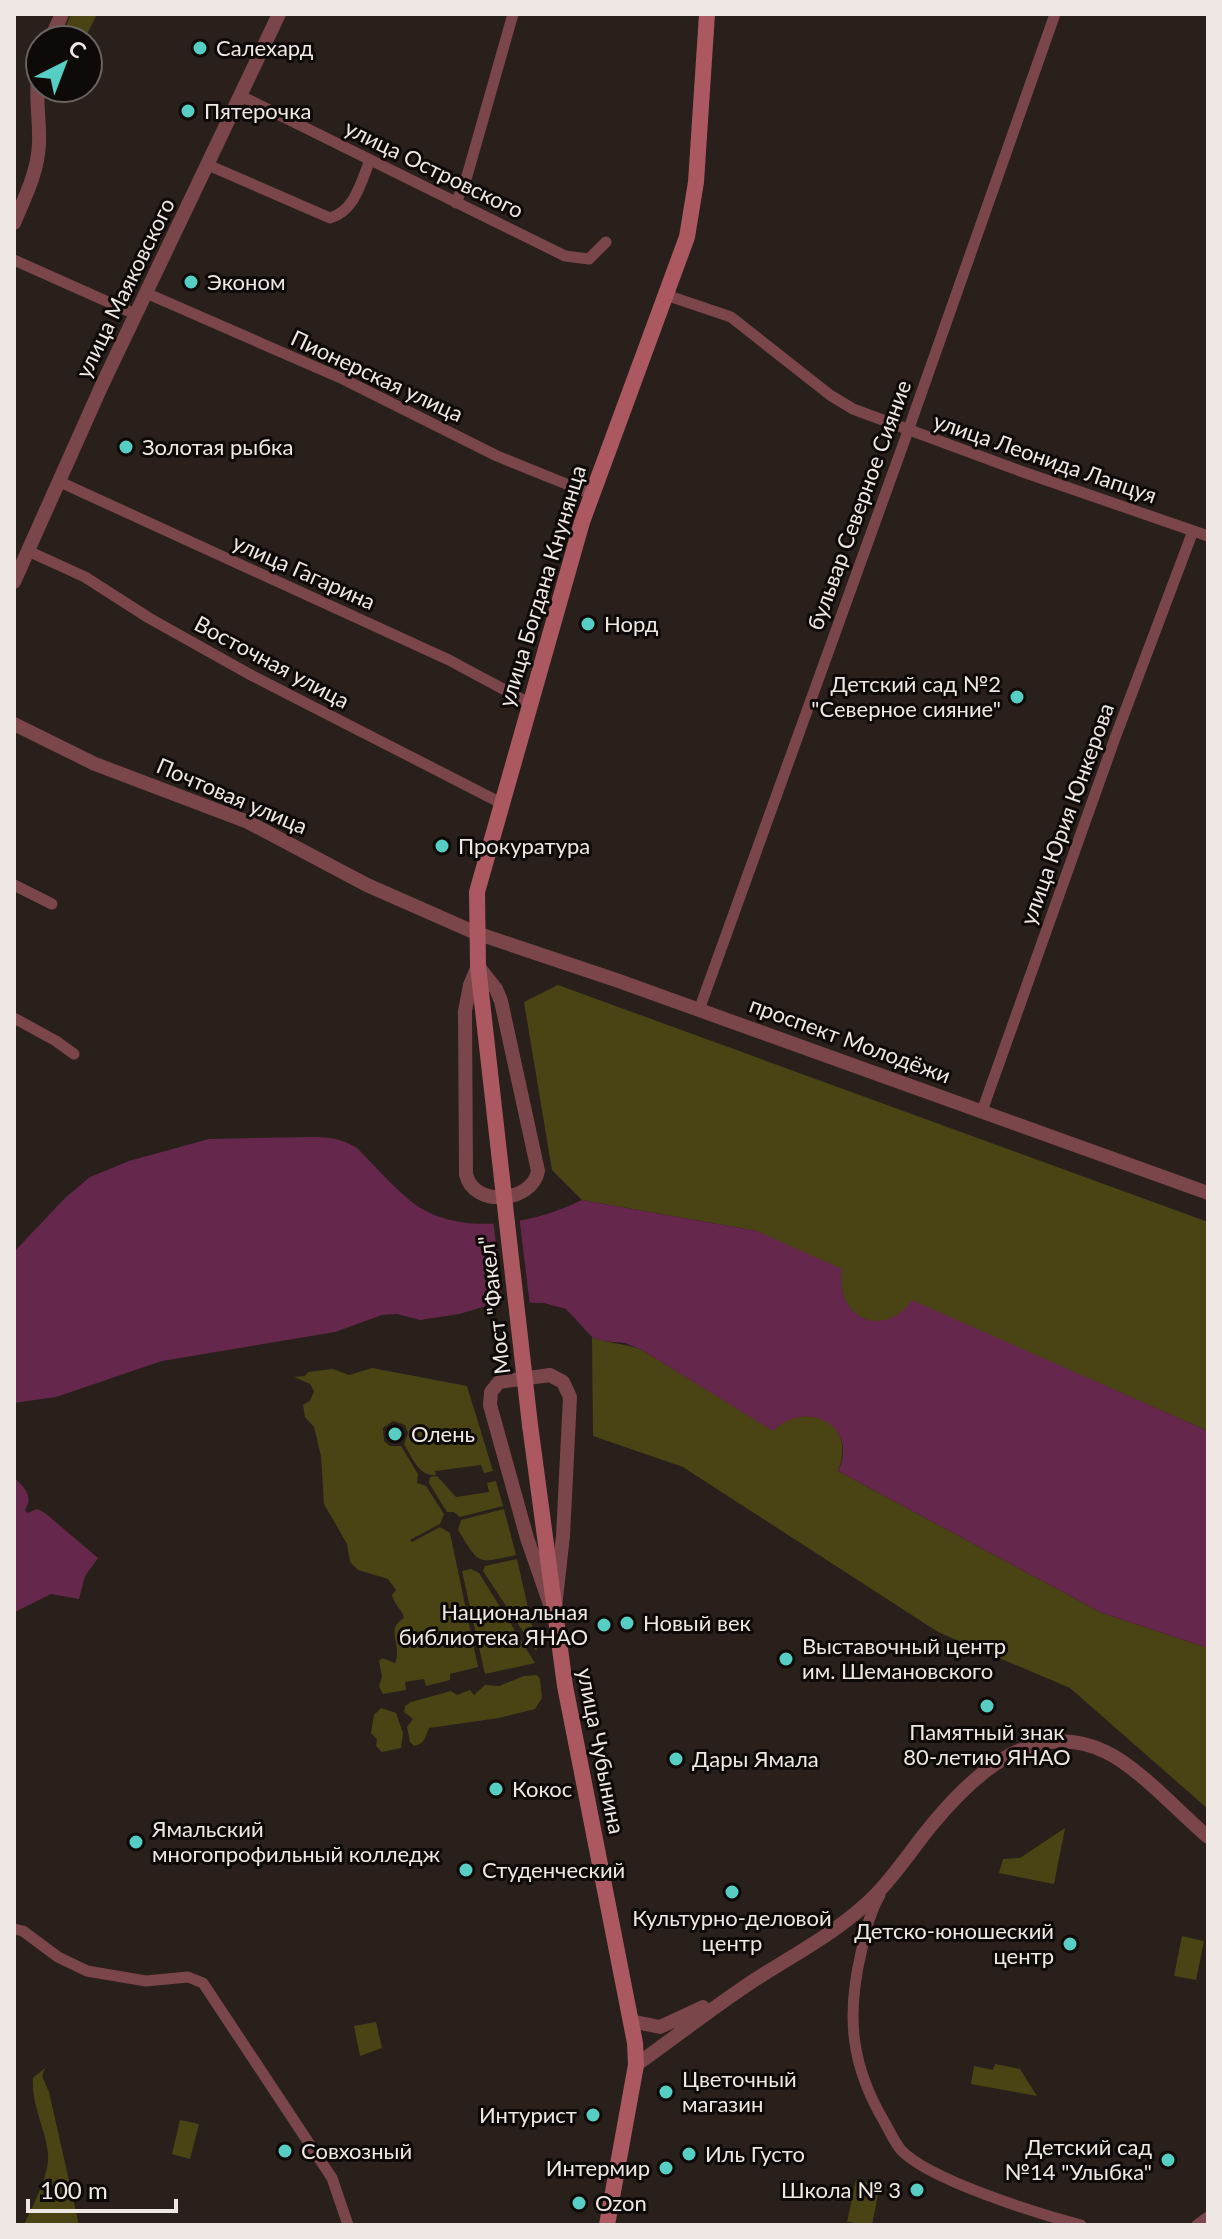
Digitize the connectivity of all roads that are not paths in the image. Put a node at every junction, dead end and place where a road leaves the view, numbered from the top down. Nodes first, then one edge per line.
1 (279, 14) edge
2 (513, 14) edge
3 (707, 14) edge
4 (1055, 14) edge
5 (241, 96) junction
6 (37, 104) edge
7 (370, 160) junction
8 (208, 165) junction
9 (456, 203) junction
10 (14, 223) edge
11 (606, 242) dead end
12 (14, 260) edge
13 (146, 293) junction
14 (666, 295) junction
15 (135, 314) junction
16 (908, 431) junction
17 (60, 482) junction
18 (591, 494) junction
19 (1193, 531) junction
20 (1208, 536) edge
21 (28, 551) junction
22 (14, 582) edge
23 (529, 703) junction
24 (14, 724) edge
25 (501, 803) junction
26 (14, 885) edge
27 (52, 904) dead end
28 (476, 933) junction
29 (478, 966) junction
30 (699, 1010) junction
31 (14, 1018) edge
32 (74, 1054) dead end
33 (982, 1111) junction
34 (502, 1179) joint
35 (1208, 1193) edge
36 (530, 1425) joint
37 (554, 1616) junction
38 (1208, 1837) edge
39 (891, 1878) junction
40 (14, 1929) edge
41 (747, 1985) junction
42 (630, 2021) junction
43 (636, 2065) junction
44 (1208, 2217) edge
45 (348, 2225) edge
46 (607, 2225) edge
47 (1081, 2225) edge
48 (1197, 2225) edge

1 - 5 street, улица Маяковского
2 - 9 street
3 - 14 main road, улица Богдана Кнунянца
4 - 16 street, бульвар Северное Сияние
5 - 7 street, улица Островского
5 - 8 street, улица Маяковского
6 - 10 street
7 - 8 street
7 - 9 street, улица Островского
8 - 13 street, улица Маяковского
9 - 11 street, улица Островского
12 - 15 street
13 - 15 street, улица Маяковского
13 - 18 street, Пионерская улица
14 - 16 street, улица Леонида Лапцуя
14 - 18 main road, улица Богдана Кнунянца
15 - 17 street, улица Маяковского
16 - 19 street, улица Леонида Лапцуя
16 - 30 street, бульвар Северное Сияние
17 - 21 street, улица Маяковского
17 - 23 street, улица Гагарина
18 - 23 main road, улица Богдана Кнунянца
19 - 20 street, улица Леонида Лапцуя
19 - 33 street, улица Юрия Юнкерова
21 - 22 street, улица Маяковского
21 - 25 street, Восточная улица
23 - 25 main road, улица Богдана Кнунянца
24 - 28 street, Почтовая улица
25 - 28 main road, улица Богдана Кнунянца
26 - 27 street
28 - 29 main road, улица Богдана Кнунянца
28 - 30 street, проспект Молодёжи
29 - 29 street
29 - 34 main road, улица Богдана Кнунянца
30 - 33 street, проспект Молодёжи
31 - 32 street
33 - 35 street, проспект Молодёжи
34 - 36 main road, Мост "Факел", bridge
36 - 37 main road, улица Чубынина
37 - 37 street
37 - 42 main road, улица Чубынина
38 - 39 street
39 - 41 street
39 - 47 street
40 - 45 street
41 - 42 street
41 - 43 street
42 - 43 main road, улица Чубынина
43 - 46 main road, улица Чубынина
44 - 48 street

